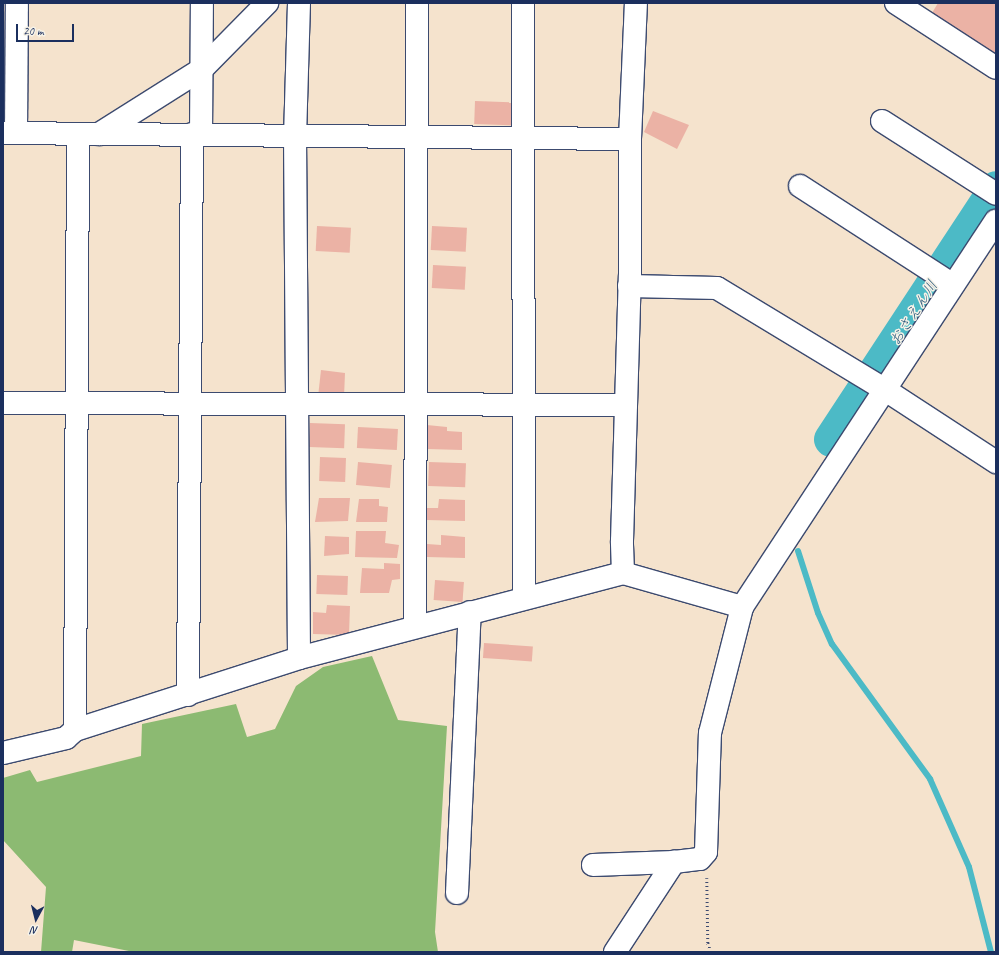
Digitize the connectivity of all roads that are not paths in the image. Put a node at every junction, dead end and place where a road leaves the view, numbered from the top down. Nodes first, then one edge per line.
1 (17, 3) edge
2 (202, 3) edge
3 (267, 3) edge
4 (299, 3) edge
5 (417, 3) edge
6 (523, 3) edge
7 (636, 3) edge
8 (896, 3) edge
9 (996, 68) edge
10 (202, 69) junction
11 (882, 121) dead end
12 (9, 133) edge
13 (89, 134) junction
14 (196, 135) junction
15 (295, 136) junction
16 (417, 137) junction
17 (524, 138) junction
18 (630, 139) junction
19 (800, 186) dead end
20 (996, 194) edge
21 (996, 221) edge
22 (953, 285) junction
23 (629, 286) junction
24 (884, 389) junction
25 (3, 403) edge
26 (77, 404) junction
27 (190, 404) junction
28 (297, 404) junction
29 (416, 405) junction
30 (523, 405) junction
31 (626, 405) junction
32 (996, 462) edge
33 (623, 573) junction
34 (524, 598) junction
35 (742, 607) junction
36 (470, 612) junction
37 (415, 626) junction
38 (299, 658) junction
39 (188, 695) junction
40 (75, 730) junction
41 (3, 753) edge
42 (674, 862) junction
43 (593, 865) dead end
44 (457, 893) dead end
45 (614, 952) edge

1 - 12 street
2 - 10 street
3 - 10 street
4 - 15 street
5 - 16 street
6 - 17 street
7 - 18 street
8 - 9 street
10 - 13 street
10 - 14 street
11 - 20 street
12 - 13 street
13 - 14 street
13 - 26 street
14 - 15 street
14 - 27 street
15 - 16 street
15 - 28 street
16 - 17 street
16 - 29 street
17 - 18 street
17 - 30 street
18 - 23 street
19 - 22 street
21 - 22 street
22 - 24 street
23 - 24 street
23 - 31 street
24 - 32 street
24 - 35 street
25 - 26 street
26 - 27 street
26 - 40 street
27 - 28 street
27 - 39 street
28 - 29 street
28 - 38 street
29 - 30 street
29 - 37 street
30 - 31 street
30 - 34 street
31 - 33 street
33 - 34 street
33 - 35 street
34 - 36 street
35 - 42 street
36 - 37 street
36 - 44 street
37 - 38 street
38 - 39 street
39 - 40 street
40 - 41 street
42 - 43 street
42 - 45 street

